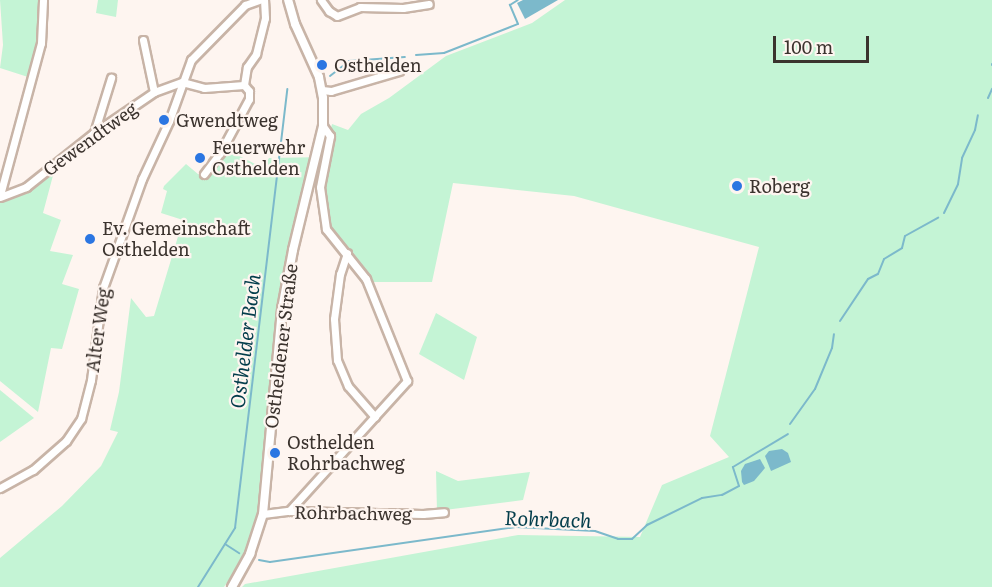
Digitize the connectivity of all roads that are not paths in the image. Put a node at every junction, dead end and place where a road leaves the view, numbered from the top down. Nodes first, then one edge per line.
1 (44, 0) edge
2 (259, 0) edge
3 (264, 0) edge
4 (288, 0) edge
5 (321, 0) edge
6 (384, 4) edge
7 (429, 4) dead end
8 (143, 40) dead end
9 (399, 71) dead end
10 (111, 78) dead end
11 (182, 82) junction
12 (244, 86) junction
13 (322, 90) junction
14 (154, 92) junction
15 (322, 126) junction
16 (94, 133) junction
17 (204, 174) dead end
18 (0, 196) edge
19 (347, 253) junction
20 (375, 417) junction
21 (0, 488) edge
22 (290, 511) junction
23 (444, 512) dead end
24 (262, 514) junction
25 (232, 587) edge

1 - 18 street, Gewendtweg
2 - 11 street, Alter Weg
3 - 12 street
4 - 13 main road, Ostheldener Straße
5 - 6 street
6 - 7 street
8 - 14 street
9 - 13 street
10 - 16 street
11 - 12 street
11 - 14 street, Gewendtweg
11 - 21 street, Alter Weg
12 - 17 street
13 - 15 main road, Ostheldener Straße
14 - 16 street, Gewendtweg
15 - 19 street
15 - 24 main road, Ostheldener Straße
16 - 18 street, Gewendtweg
19 - 20 street
19 - 20 street
20 - 22 street
22 - 23 street, Rohrbachweg
22 - 24 street, Rohrbachweg
24 - 25 main road, Ostheldener Straße

